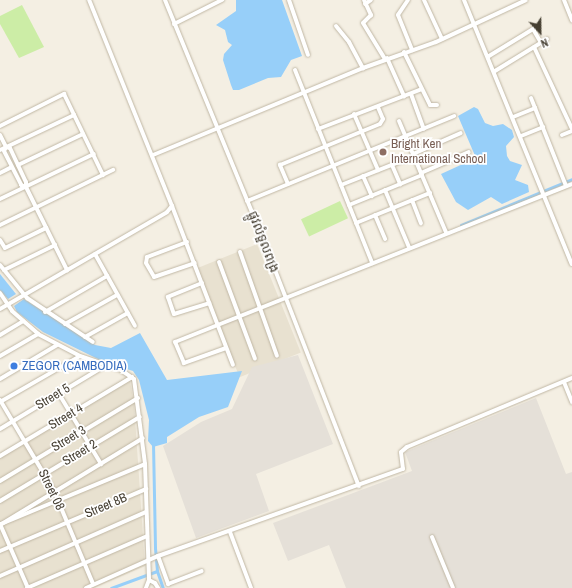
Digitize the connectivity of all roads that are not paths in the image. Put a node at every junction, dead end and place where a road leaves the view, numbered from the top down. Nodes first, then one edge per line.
1 (89, 0) edge
2 (165, 0) edge
3 (222, 0) edge
4 (289, 0) edge
5 (371, 0) edge
6 (408, 0) edge
7 (424, 0) edge
8 (464, 0) edge
9 (526, 0) edge
10 (564, 0) edge
11 (364, 2) edge
12 (570, 8) edge
13 (572, 20) edge
14 (174, 24) junction
15 (475, 24) junction
16 (336, 26) dead end
17 (538, 26) dead end
18 (533, 29) junction
19 (442, 39) junction
20 (547, 39) dead end
21 (541, 43) junction
22 (534, 47) junction
23 (412, 50) junction
24 (404, 52) junction
25 (308, 55) dead end
26 (489, 56) junction
27 (386, 59) junction
28 (363, 68) junction
29 (295, 70) dead end
30 (495, 71) junction
31 (422, 89) junction
32 (303, 93) junction
33 (411, 94) junction
34 (404, 96) junction
35 (531, 98) dead end
36 (437, 105) dead end
37 (378, 107) junction
38 (535, 108) junction
39 (354, 114) junction
40 (572, 114) edge
41 (74, 115) junction
42 (454, 116) dead end
43 (513, 117) junction
44 (566, 117) junction
45 (400, 121) dead end
46 (0, 126) edge
47 (542, 127) junction
48 (216, 128) junction
49 (424, 128) junction
50 (318, 129) junction
51 (572, 130) edge
52 (362, 132) junction
53 (461, 133) dead end
54 (83, 134) junction
55 (0, 135) edge
56 (562, 135) dead end
57 (406, 136) junction
58 (521, 136) junction
59 (6, 147) junction
60 (325, 147) junction
61 (0, 150) edge
62 (370, 151) junction
63 (469, 152) dead end
64 (94, 154) junction
65 (153, 155) junction
66 (414, 155) junction
67 (392, 165) junction
68 (18, 166) junction
69 (333, 166) junction
70 (12, 167) junction
71 (113, 170) dead end
72 (378, 170) junction
73 (0, 173) edge
74 (422, 174) junction
75 (103, 175) junction
76 (363, 176) junction
77 (288, 184) junction
78 (400, 184) junction
79 (565, 184) junction
80 (572, 184) edge
81 (341, 185) junction
82 (26, 187) junction
83 (386, 190) junction
84 (430, 193) junction
85 (543, 193) junction
86 (372, 196) junction
87 (0, 199) edge
88 (412, 200) junction
89 (247, 201) junction
90 (349, 205) junction
91 (172, 206) junction
92 (36, 208) junction
93 (393, 208) junction
94 (375, 215) junction
95 (356, 223) junction
96 (421, 223) dead end
97 (0, 225) edge
98 (46, 228) junction
99 (446, 232) junction
100 (385, 239) dead end
101 (0, 240) edge
102 (187, 242) junction
103 (54, 246) junction
104 (409, 247) junction
105 (240, 252) dead end
106 (95, 254) junction
107 (219, 262) dead end
108 (195, 263) junction
109 (372, 263) junction
110 (572, 264) edge
111 (0, 265) edge
112 (4, 270) junction
113 (67, 270) junction
114 (107, 276) junction
115 (202, 283) junction
116 (0, 293) edge
117 (117, 295) junction
118 (22, 296) junction
119 (286, 299) junction
120 (10, 303) junction
121 (209, 303) junction
122 (0, 309) edge
123 (260, 309) junction
124 (45, 312) junction
125 (128, 314) junction
126 (239, 316) junction
127 (23, 322) junction
128 (65, 324) junction
129 (218, 325) junction
130 (135, 326) dead end
131 (38, 334) junction
132 (0, 335) edge
133 (85, 337) junction
134 (93, 342) dead end
135 (57, 345) junction
136 (226, 348) junction
137 (0, 356) edge
138 (80, 356) junction
139 (277, 356) dead end
140 (255, 359) dead end
141 (106, 365) junction
142 (233, 365) dead end
143 (132, 377) junction
144 (572, 378) edge
145 (0, 379) edge
146 (564, 382) junction
147 (59, 394) junction
148 (138, 398) junction
149 (0, 402) edge
150 (572, 402) edge
151 (71, 414) junction
152 (140, 417) junction
153 (13, 421) junction
154 (0, 429) edge
155 (82, 432) junction
156 (143, 438) junction
157 (25, 441) junction
158 (91, 447) junction
159 (0, 456) edge
160 (36, 459) junction
161 (101, 464) junction
162 (145, 464) junction
163 (45, 474) junction
164 (0, 481) edge
165 (359, 486) junction
166 (146, 489) junction
167 (54, 491) junction
168 (0, 501) edge
169 (58, 501) junction
170 (146, 512) junction
171 (67, 522) junction
172 (0, 524) edge
173 (230, 532) junction
174 (146, 536) junction
175 (432, 537) dead end
176 (76, 543) junction
177 (10, 546) junction
178 (0, 551) edge
179 (156, 557) junction
180 (148, 561) junction
181 (84, 563) junction
182 (19, 567) junction
183 (202, 571) dead end
184 (148, 575) junction
185 (0, 576) edge
186 (94, 584) junction
187 (169, 586) edge
188 (28, 588) edge
189 (86, 588) edge
190 (146, 588) edge
191 (158, 588) edge
192 (251, 588) edge
193 (453, 588) edge

1 - 65 street
2 - 14 street, ផ្លូវលំទួលពង្រ
3 - 14 street
4 - 25 street
5 - 11 street
6 - 23 street
7 - 19 street
8 - 15 street
9 - 15 street
10 - 12 street
11 - 27 street
12 - 13 street
14 - 48 street, ផ្លូវលំទួលពង្រ
15 - 19 street
15 - 26 street
16 - 28 street
17 - 18 street
18 - 21 street
18 - 26 street
19 - 23 street
20 - 21 street
21 - 22 street
22 - 30 street
22 - 44 street
23 - 24 street
24 - 27 street
24 - 31 street
26 - 30 street
27 - 28 street
27 - 34 street
28 - 32 street
29 - 32 street
30 - 43 street
31 - 33 street
31 - 36 street
32 - 48 street
32 - 50 street
33 - 34 street
33 - 49 street
34 - 37 street
35 - 38 street
37 - 39 street
37 - 52 street
38 - 43 street
38 - 47 street
39 - 50 street
39 - 52 street
40 - 44 street
41 - 46 street
41 - 54 street
41 - 59 street
42 - 49 street
43 - 58 street
44 - 51 street
45 - 57 street
47 - 58 street
47 - 79 street
48 - 65 street
48 - 89 street, ផ្លូវលំទួលពង្រ
49 - 57 street
50 - 60 street
51 - 56 street
52 - 60 street
52 - 62 street
53 - 66 street
54 - 64 street
54 - 68 street
55 - 59 street
57 - 62 street
57 - 66 street
58 - 85 street
59 - 61 street
59 - 68 street
59 - 70 street
60 - 69 street
60 - 77 street
62 - 69 street
62 - 72 street
63 - 74 street
64 - 75 street
64 - 82 street
65 - 91 street
66 - 67 street
66 - 74 street
67 - 72 street
67 - 78 street
68 - 82 street
69 - 77 street
69 - 81 street
70 - 73 street
70 - 82 street
71 - 75 street
72 - 76 street
74 - 78 street
74 - 84 street
75 - 92 street
76 - 81 street
76 - 86 street
77 - 89 street
78 - 83 street
79 - 80 street
79 - 85 street
81 - 90 street
82 - 87 street
82 - 92 street
83 - 86 street
83 - 93 street
84 - 88 street
84 - 99 street
85 - 99 street
85 - 110 street
86 - 90 street
88 - 93 street
88 - 96 street
89 - 119 street, ផ្លូវលំទួលពង្រ
90 - 95 street
91 - 102 street
91 - 106 street
92 - 97 street
92 - 98 street
93 - 94 street
93 - 104 street
94 - 95 street
94 - 100 street
95 - 109 street
98 - 101 street
98 - 103 street
99 - 104 street
102 - 108 street
102 - 108 street
103 - 112 street
103 - 113 street
104 - 109 street
105 - 123 street
106 - 113 street
106 - 114 street
107 - 126 street
108 - 115 street
109 - 119 street
111 - 112 street
112 - 118 street
113 - 118 street
114 - 117 street
114 - 124 street
115 - 121 street
115 - 121 street
116 - 120 street
117 - 125 street
117 - 128 street
118 - 120 street
118 - 124 street
119 - 123 street
119 - 165 street, ផ្លូវលំទួលពង្រ
120 - 122 street
120 - 127 street
121 - 129 street
123 - 126 street
123 - 139 street
124 - 128 street
125 - 130 street
125 - 133 street
126 - 129 street
126 - 140 street
127 - 131 street
127 - 132 street
128 - 133 street
129 - 136 street
129 - 136 street
131 - 135 street
131 - 137 street
133 - 134 street
135 - 138 street
135 - 145 street
136 - 142 street
138 - 141 street
138 - 149 street
141 - 143 street
141 - 147 street, Street 5
143 - 148 street
143 - 151 street, Street 4
144 - 146 street
146 - 150 street
146 - 165 street
147 - 151 street
147 - 153 street, Street 5
148 - 152 street
148 - 155 street, Street 3
149 - 153 street, Street 08
151 - 155 street
151 - 157 street, Street 4
152 - 156 street
152 - 158 street, Street 2
153 - 154 street, Street 5
153 - 157 street, Street 08
155 - 158 street
155 - 160 street, Street 3
156 - 161 street
156 - 162 street
157 - 159 street, Street 4
157 - 160 street, Street 08
158 - 161 street
158 - 163 street, Street 2
160 - 163 street, Street 08
160 - 164 street, Street 3
161 - 167 street
162 - 166 street
162 - 169 street
163 - 167 street, Street 08
163 - 168 street, Street 2
165 - 173 street
166 - 170 street
166 - 171 street, Street 8B
167 - 169 street, Street 08
167 - 172 street
169 - 171 street, Street 08
169 - 172 street
170 - 174 street
170 - 176 street
171 - 176 street, Street 08
171 - 177 street, Street 8B
172 - 177 street
173 - 179 street
173 - 192 street
174 - 180 street
174 - 181 street
175 - 193 street
176 - 181 street, Street 08
176 - 182 street
177 - 178 street, Street 8B
177 - 182 street
179 - 180 street
179 - 187 street
180 - 184 street
180 - 186 street
181 - 186 street, Street 08
181 - 188 street
182 - 185 street
182 - 188 street
183 - 187 street
184 - 190 street
184 - 191 street
186 - 189 street

